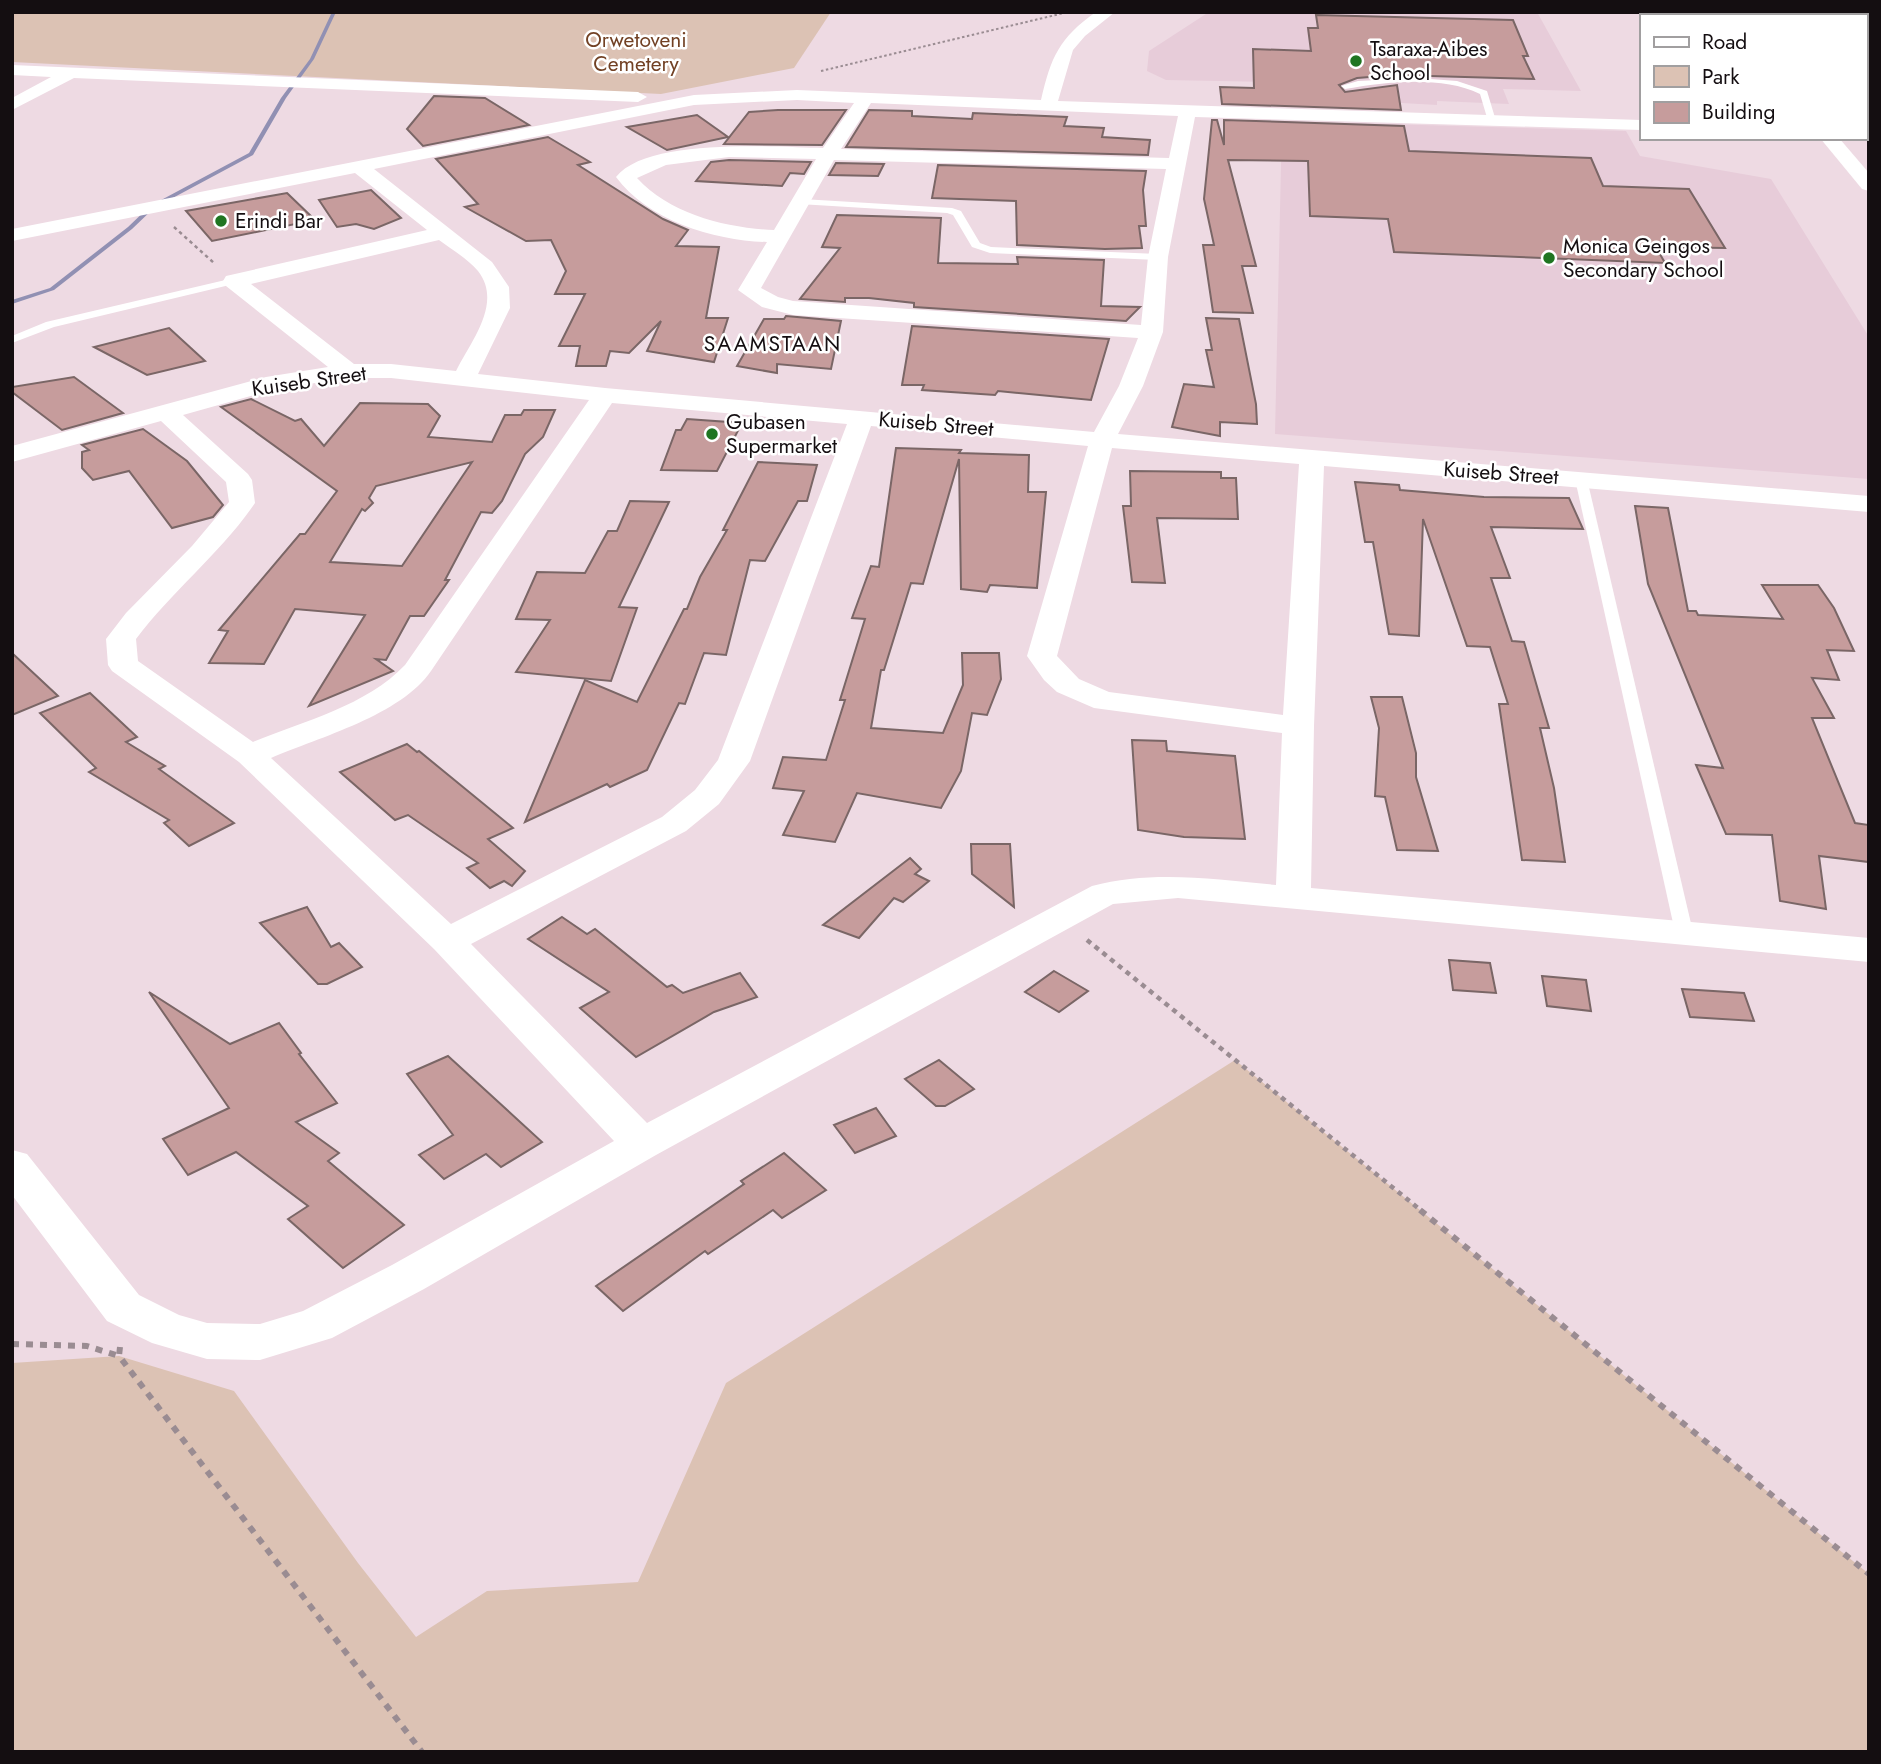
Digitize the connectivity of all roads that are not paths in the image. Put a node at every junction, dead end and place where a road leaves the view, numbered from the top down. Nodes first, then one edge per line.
1 (1107, 12) edge
2 (12, 70) edge
3 (70, 73) junction
4 (1345, 86) dead end
5 (866, 98) junction
6 (694, 100) junction
7 (12, 104) edge
8 (1049, 104) junction
9 (1188, 110) junction
10 (1492, 121) junction
11 (1640, 125) edge
12 (1831, 140) edge
13 (829, 153) junction
14 (1176, 164) junction
15 (358, 166) junction
16 (1869, 185) edge
17 (802, 202) junction
18 (442, 233) junction
19 (12, 235) edge
20 (780, 236) junction
21 (1158, 257) junction
22 (234, 281) junction
23 (1152, 332) junction
24 (12, 340) edge
25 (348, 371) junction
26 (464, 379) junction
27 (605, 395) junction
28 (167, 413) junction
29 (862, 418) junction
30 (1102, 440) junction
31 (12, 454) edge
32 (1312, 458) junction
33 (1581, 479) junction
34 (1869, 504) edge
35 (1298, 726) junction
36 (250, 755) junction
37 (1293, 898) junction
38 (1684, 932) junction
39 (447, 942) junction
40 (1869, 950) edge
41 (642, 1144) junction
42 (12, 1165) edge

1 - 8 street
2 - 3 street
3 - 6 street
3 - 7 street
4 - 10 lane
5 - 6 street
5 - 8 street
5 - 13 street
6 - 15 street
8 - 9 street
9 - 10 street
9 - 14 street
10 - 11 street
12 - 16 street
13 - 14 street
13 - 17 street
13 - 20 street
14 - 21 street
15 - 18 street
15 - 19 street
17 - 20 street
17 - 21 lane
18 - 22 street
18 - 26 street
20 - 23 street
21 - 23 street
22 - 24 lane
22 - 25 street
23 - 30 street
25 - 26 street, Kuiseb Street
25 - 28 street, Kuiseb Street
26 - 27 street, Kuiseb Street
27 - 29 street, Kuiseb Street
27 - 36 street
28 - 31 street, Kuiseb Street
28 - 36 street
29 - 30 street, Kuiseb Street
29 - 39 street
30 - 32 street, Kuiseb Street
30 - 35 street
32 - 33 street, Kuiseb Street
32 - 35 street
33 - 34 street, Kuiseb Street
33 - 38 lane
35 - 37 street
36 - 39 street
37 - 38 street
37 - 41 street
38 - 40 street
39 - 41 street
41 - 42 street

